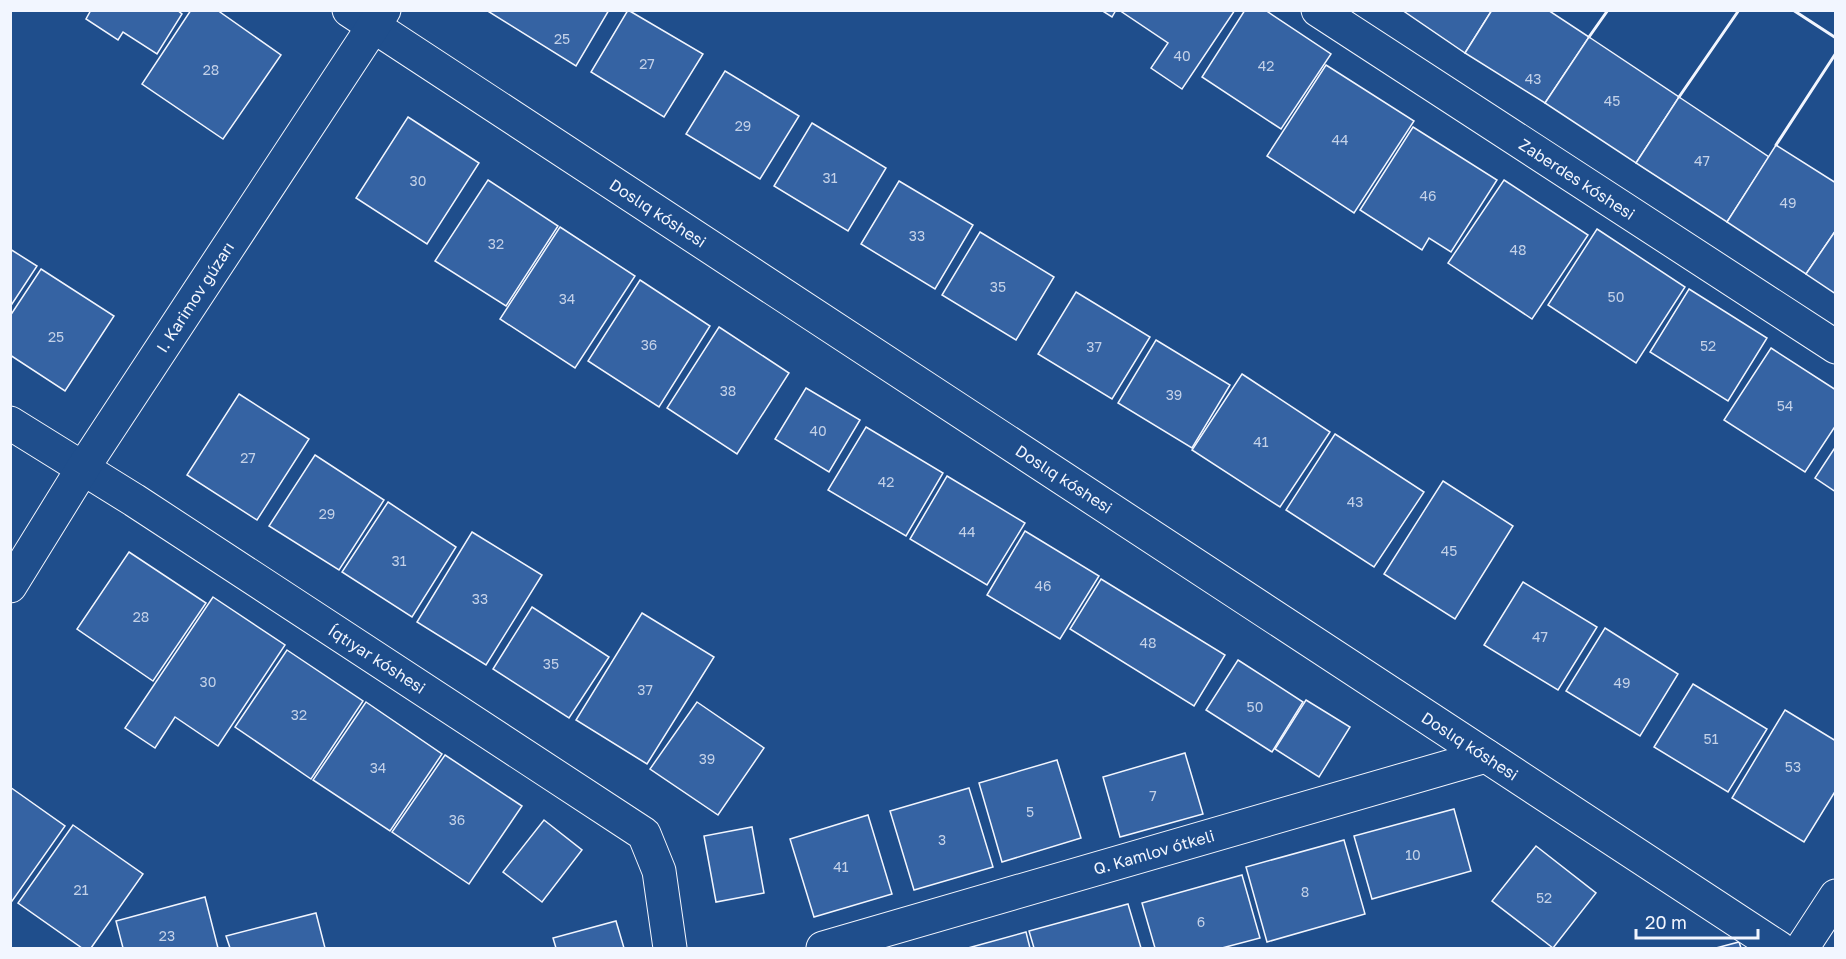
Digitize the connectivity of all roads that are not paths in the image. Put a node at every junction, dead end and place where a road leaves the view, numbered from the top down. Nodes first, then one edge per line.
1 (1318, 10) edge
2 (369, 16) edge
3 (1836, 347) edge
4 (10, 423) edge
5 (83, 468) junction
6 (10, 586) edge
7 (1486, 756) junction
8 (1836, 896) edge
9 (670, 948) edge
10 (823, 948) edge
11 (1779, 948) edge
12 (1802, 948) edge

1 - 3 street, Zaberdes kóshesi
2 - 5 street, I. Karimov gúzarı
2 - 7 street, Doslıq kóshesi
4 - 5 street, Íqtıyar kóshesi
5 - 6 street, I. Karimov gúzarı
5 - 9 street, Íqtıyar kóshesi
7 - 10 street, Q. Kamlov ótkeli
7 - 11 street, Doslıq kóshesi
8 - 12 street

